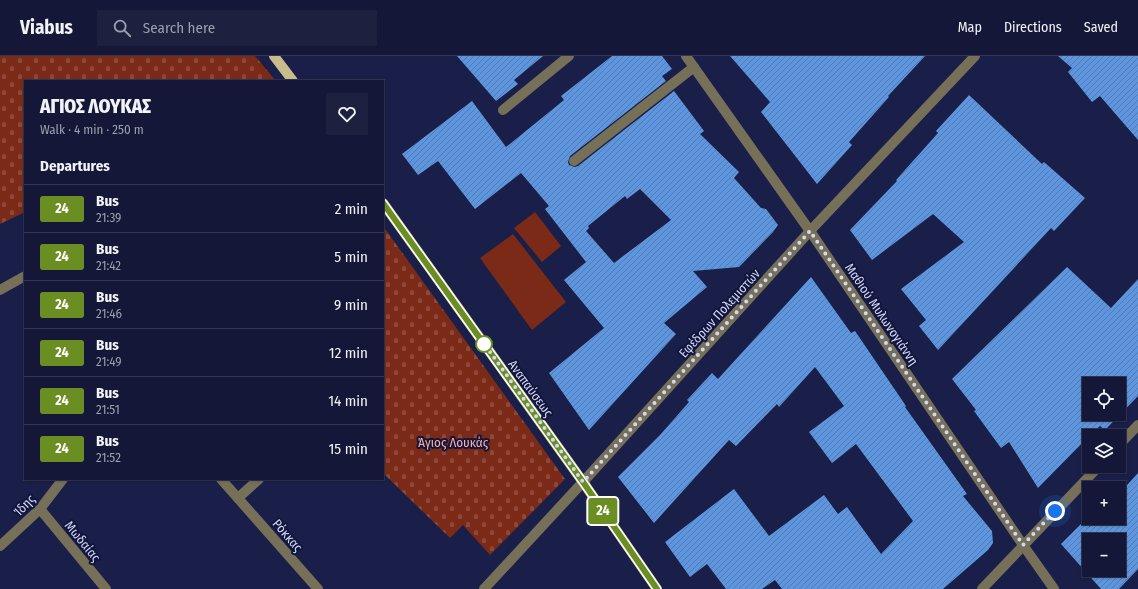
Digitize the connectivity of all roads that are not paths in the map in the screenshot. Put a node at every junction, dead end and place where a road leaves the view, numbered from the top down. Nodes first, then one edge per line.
1 (274, 56) edge
2 (569, 56) edge
3 (686, 56) edge
4 (975, 56) edge
5 (694, 67) junction
6 (292, 80) edge
7 (503, 110) dead end
8 (574, 161) dead end
9 (384, 203) edge
10 (810, 231) junction
11 (24, 277) edge
12 (0, 290) edge
13 (1138, 425) edge
14 (1126, 438) edge
15 (1092, 473) edge
16 (62, 480) edge
17 (223, 480) edge
18 (258, 480) edge
19 (583, 482) junction
20 (238, 498) junction
21 (40, 509) junction
22 (1023, 545) junction
23 (0, 546) edge
24 (106, 589) edge
25 (318, 589) edge
26 (484, 589) edge
27 (657, 589) edge
28 (982, 589) edge
29 (1054, 589) edge

1 - 6 main road
2 - 7 street
3 - 5 street, Μαθιού Μυλωνογιάννη
4 - 10 street, Εφέδρων Πολεμιστών
5 - 8 street
5 - 10 street, Μαθιού Μυλωνογιάννη
9 - 19 main road, Αναπαύσεως
10 - 19 street, Εφέδρων Πολεμιστών
10 - 22 street, Μαθιού Μυλωνογιάννη
11 - 12 street
13 - 14 street
15 - 22 street
16 - 21 street, Ίδης
17 - 20 street, Ρόκκας
18 - 20 street
19 - 26 street, Εφέδρων Πολεμιστών
19 - 27 main road, Αναπαύσεως
20 - 25 street, Ρόκκας
21 - 23 street, Ίδης
21 - 24 street, Μωδαίας
22 - 28 street
22 - 29 street, Μαθιού Μυλωνογιάννη

